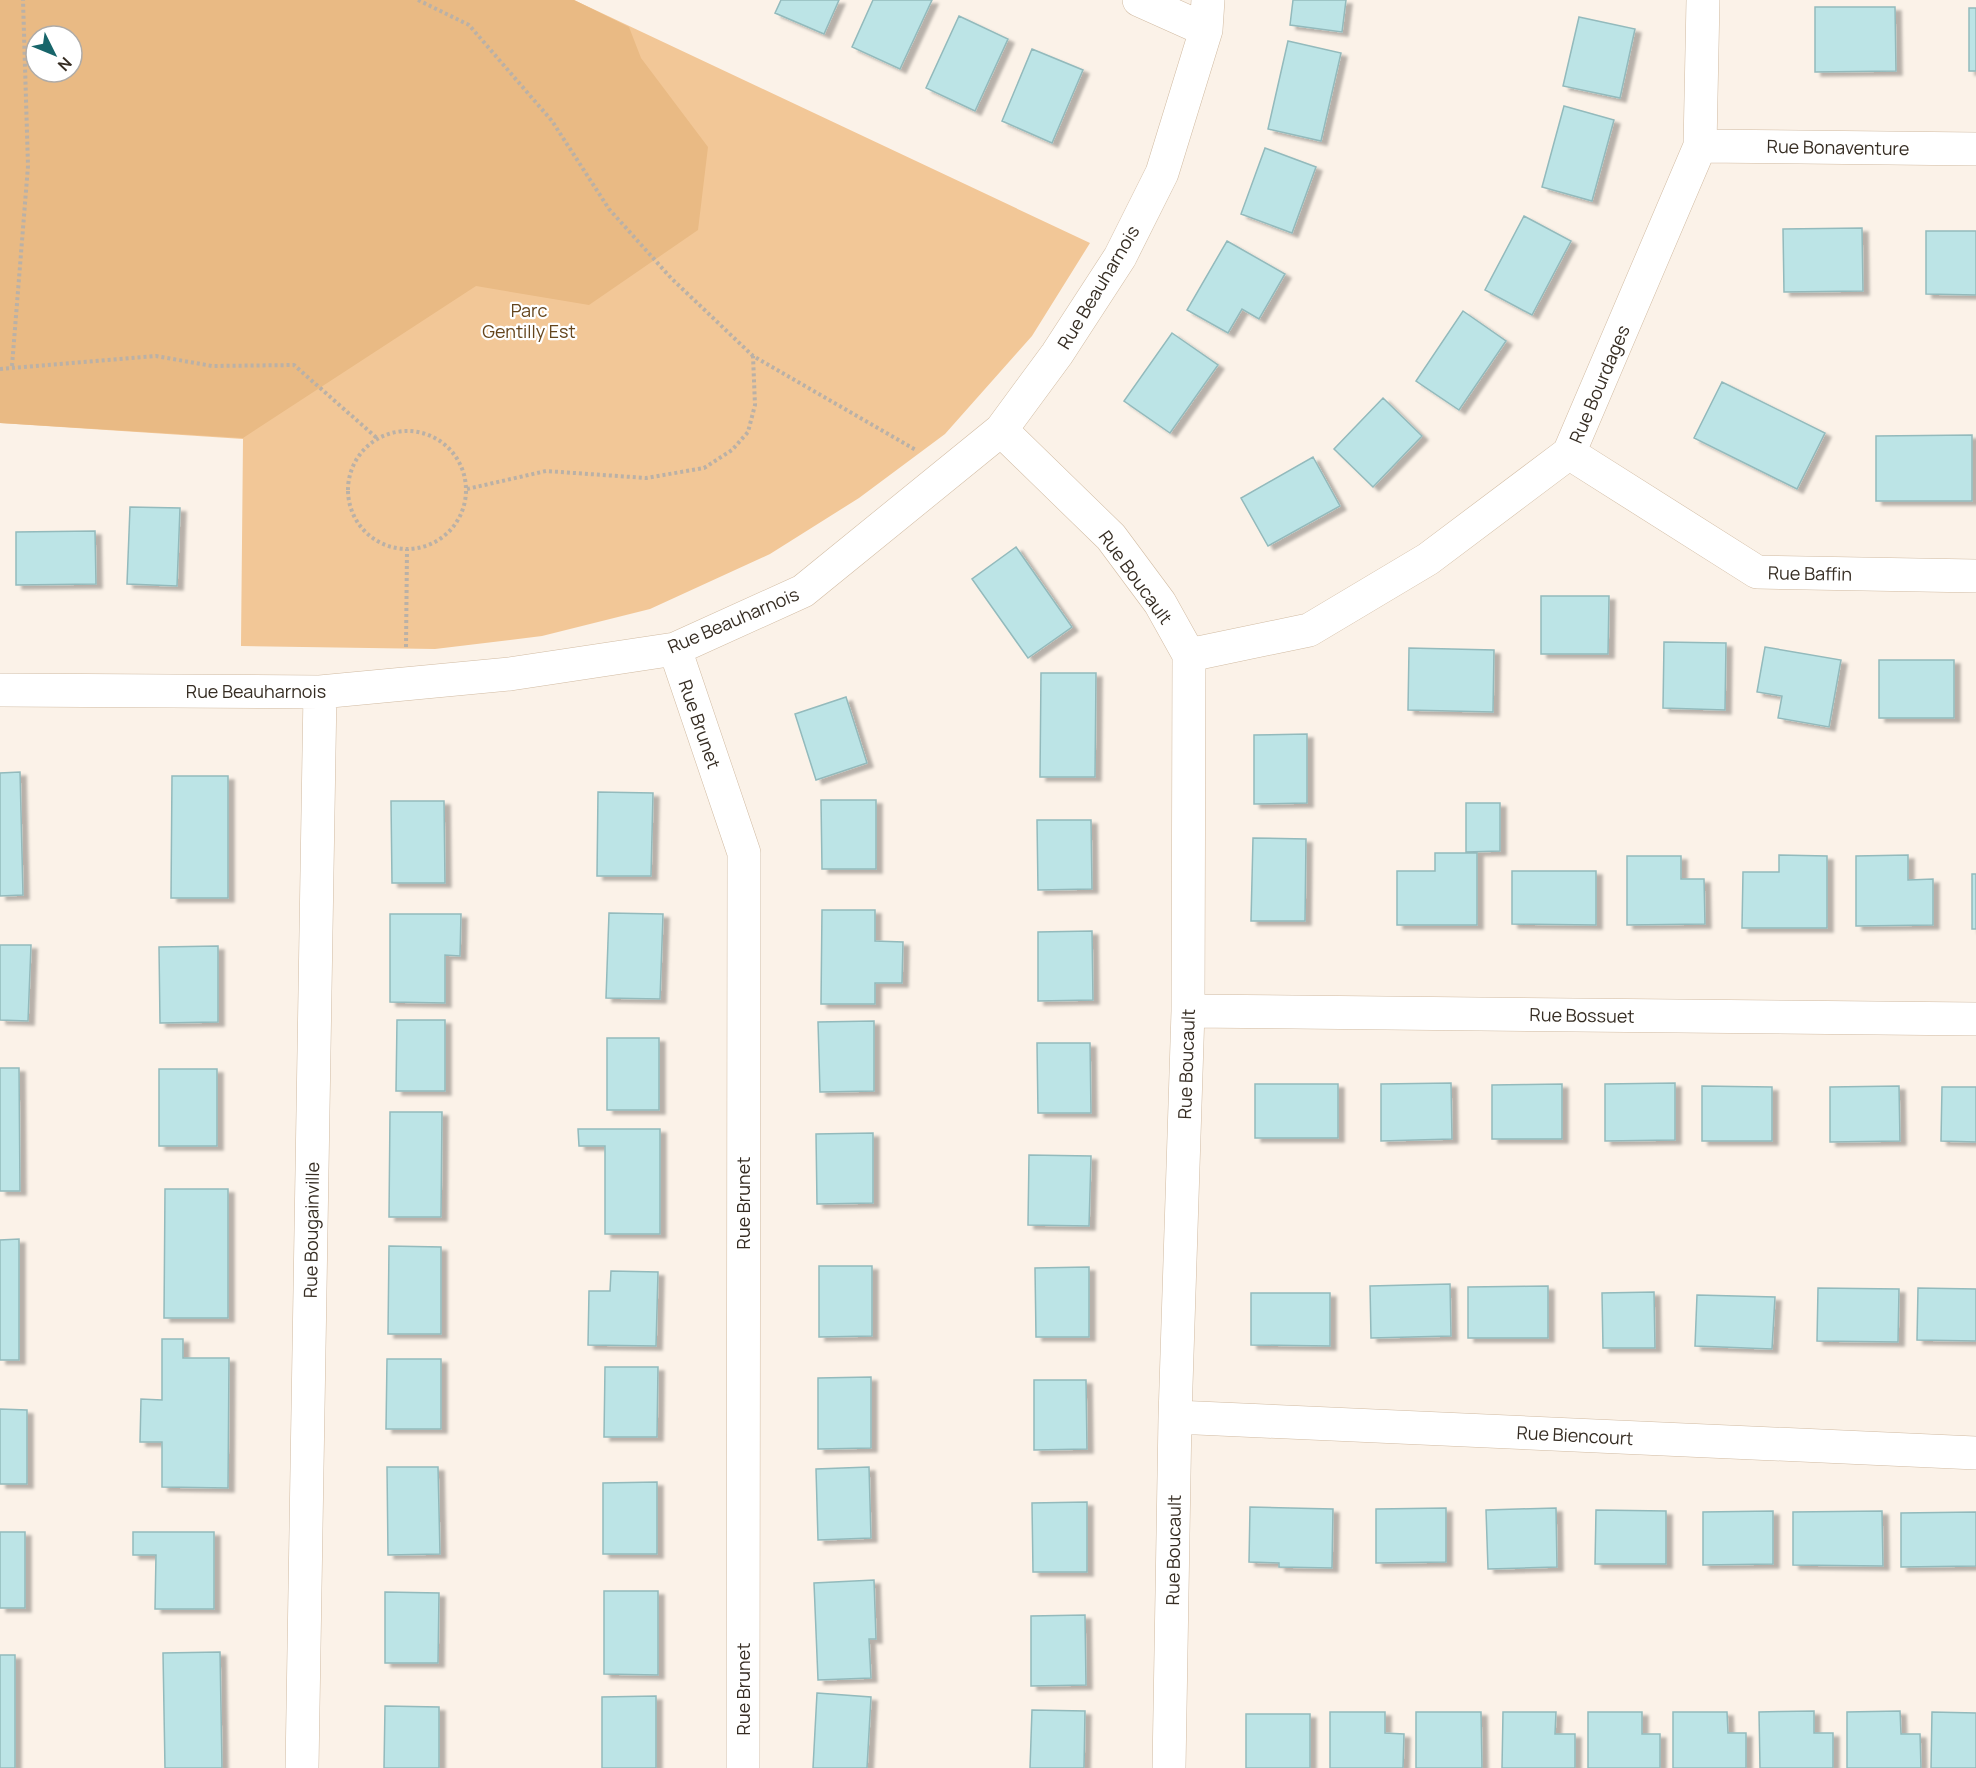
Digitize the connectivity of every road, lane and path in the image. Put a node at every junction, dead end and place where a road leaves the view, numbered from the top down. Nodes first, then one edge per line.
1 (23, 0) edge
2 (418, 0) edge
3 (1139, 0) edge
4 (1703, 0) edge
5 (1207, 15) edge
6 (1700, 146) junction
7 (1976, 149) edge
8 (753, 356) junction
9 (12, 366) junction
10 (0, 369) edge
11 (1001, 430) junction
12 (378, 439) junction
13 (1569, 453) junction
14 (953, 471) junction
15 (466, 489) junction
16 (407, 549) junction
17 (1976, 576) edge
18 (675, 649) junction
19 (1189, 654) junction
20 (406, 683) junction
21 (0, 690) edge
22 (320, 692) junction
23 (1188, 1011) junction
24 (1976, 1019) edge
25 (1175, 1417) junction
26 (1976, 1453) edge
27 (302, 1768) edge
28 (743, 1768) edge
29 (1169, 1768) edge

1 - 9 path
2 - 8 path
3 - 5 street
4 - 6 street, Rue Bourdages
5 - 11 street, Rue Beauharnois
6 - 7 street, Rue Bonaventure
6 - 13 street, Rue Bourdages
8 - 14 path
8 - 15 path
9 - 10 path
9 - 12 path
11 - 14 street, Rue Beauharnois
11 - 19 street, Rue Boucault
12 - 15 path
12 - 16 path
13 - 17 street, Rue Baffin
13 - 19 street, Rue Bourdages
14 - 18 street, Rue Beauharnois
15 - 16 path
16 - 20 path
18 - 20 street, Rue Beauharnois
18 - 28 street, Rue Brunet
19 - 23 street, Rue Boucault
20 - 22 street, Rue Beauharnois
21 - 22 street, Rue Beauharnois
22 - 27 street, Rue Bougainville
23 - 24 street, Rue Bossuet
23 - 25 street, Rue Boucault
25 - 26 street, Rue Biencourt
25 - 29 street, Rue Boucault

